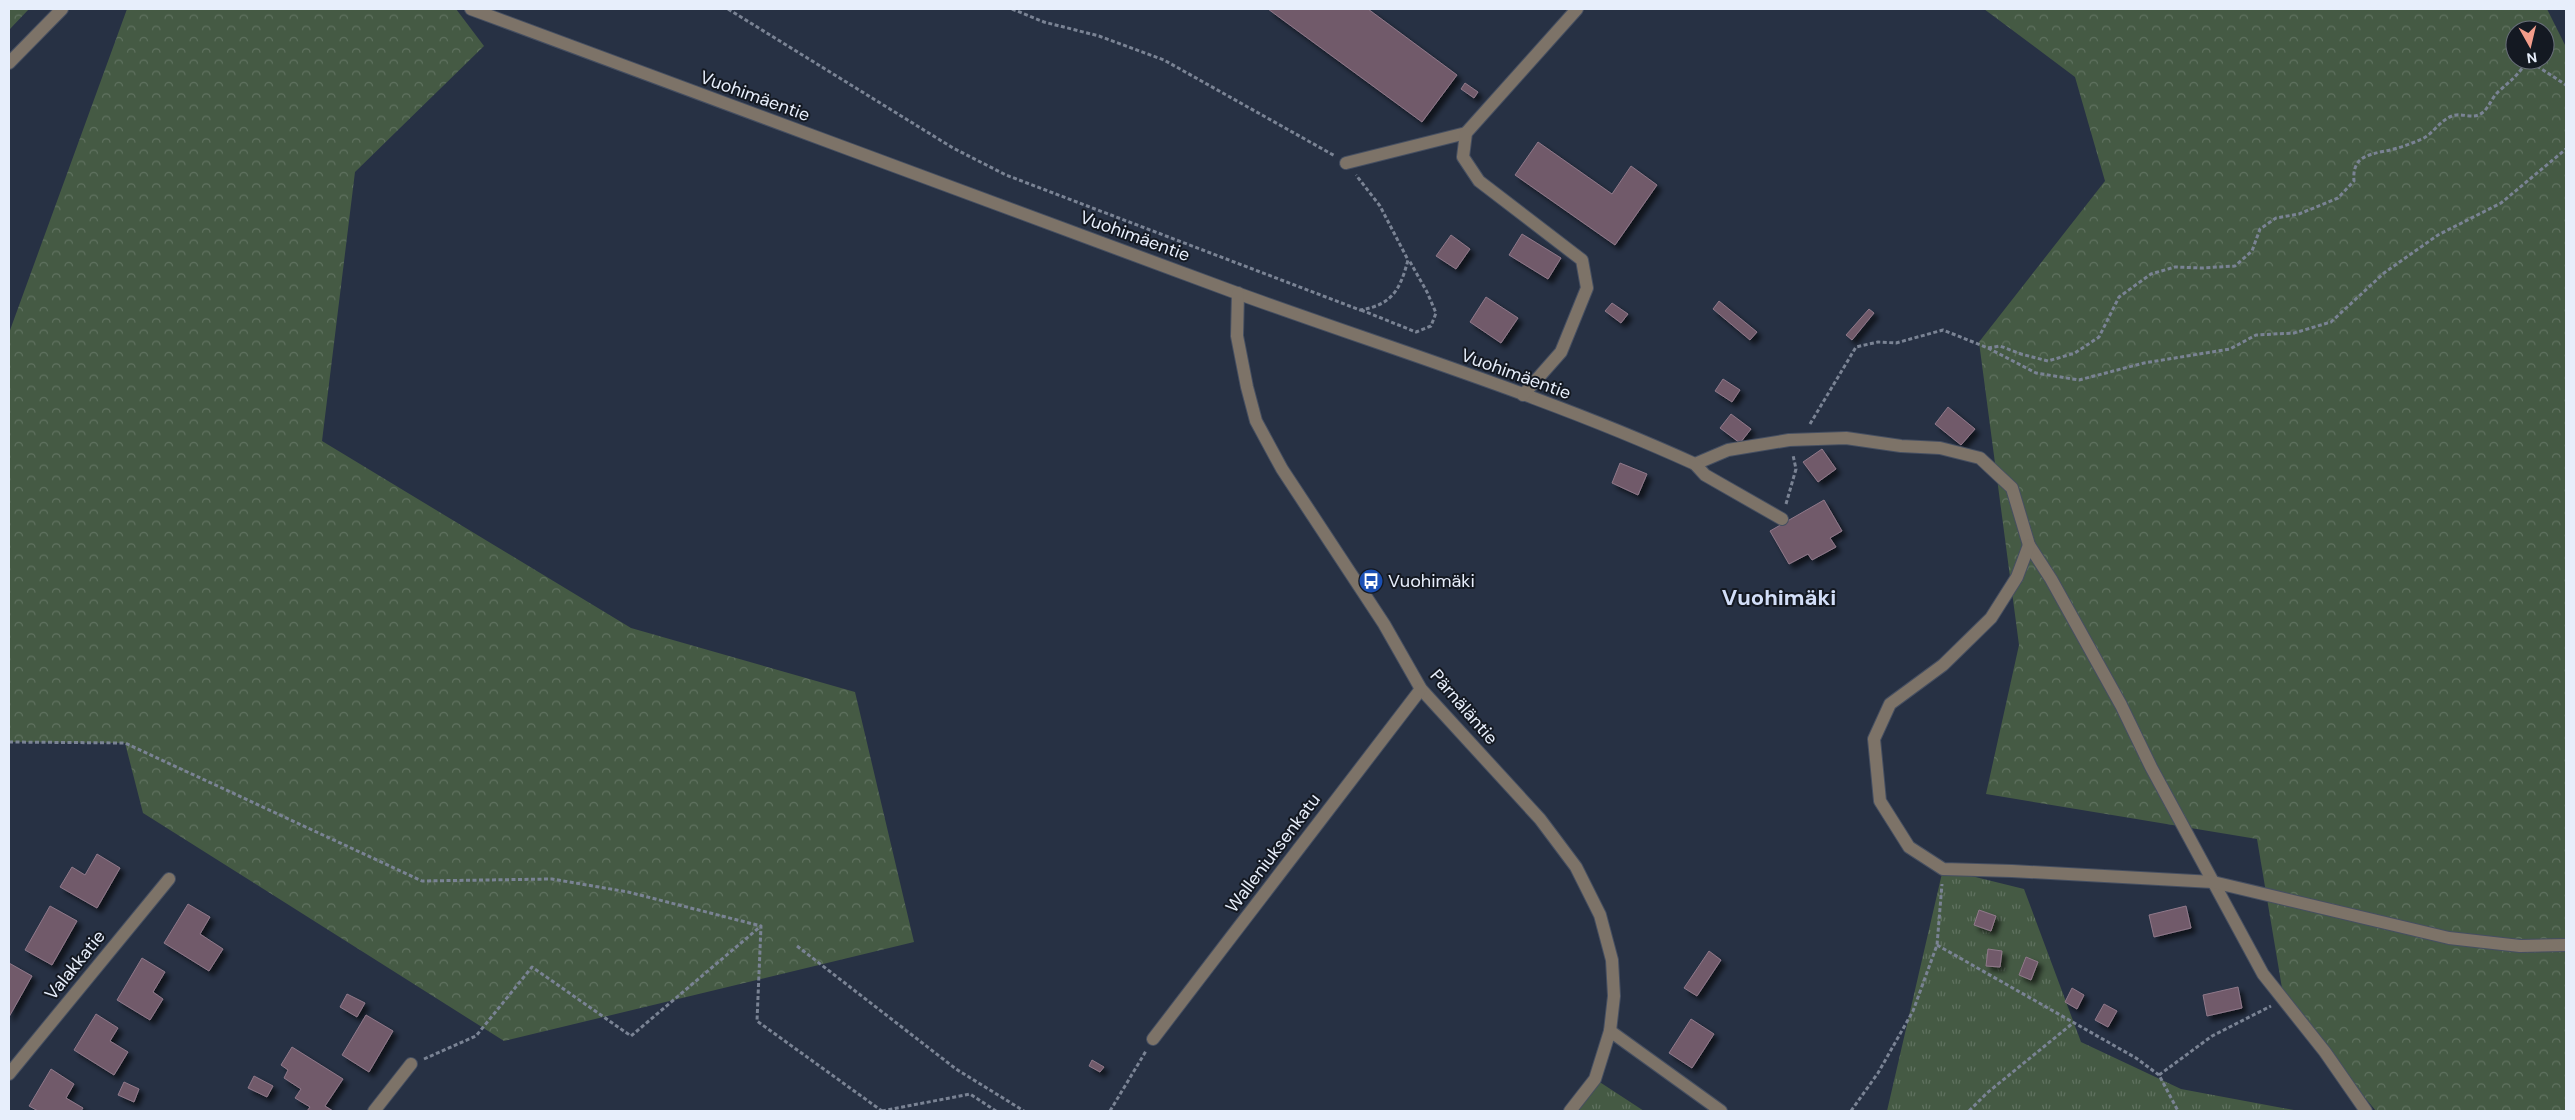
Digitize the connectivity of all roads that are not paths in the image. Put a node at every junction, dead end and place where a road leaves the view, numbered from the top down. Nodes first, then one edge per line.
1 (62, 9) edge
2 (471, 9) edge
3 (1577, 9) edge
4 (9, 63) edge
5 (1466, 133) junction
6 (1346, 163) road end
7 (1238, 293) junction
8 (1523, 395) junction
9 (1695, 464) junction
10 (1782, 519) road end
11 (2029, 545) junction
12 (1421, 689) junction
13 (169, 879) dead end
14 (2213, 882) junction
15 (2566, 945) edge
16 (1610, 1031) junction
17 (1153, 1039) road end
18 (412, 1064) road end
19 (9, 1074) edge
20 (374, 1111) edge
21 (1570, 1111) edge
22 (1721, 1111) edge
23 (2366, 1111) edge

1 - 4 street
2 - 7 street, Vuohimäentie
3 - 5 street
5 - 6 street
5 - 8 street
7 - 8 street, Vuohimäentie
7 - 12 street, Pärnäläntie
8 - 9 street, Vuohimäentie
9 - 10 street, Vuohimäentie
9 - 11 street
11 - 14 street
11 - 14 street
12 - 16 street, Pärnäläntie
12 - 17 street, Walleniuksenkatu
13 - 19 street, Valakkatie
14 - 15 street
14 - 23 street
16 - 21 street, Pärnäläntie
16 - 22 street
18 - 20 street

